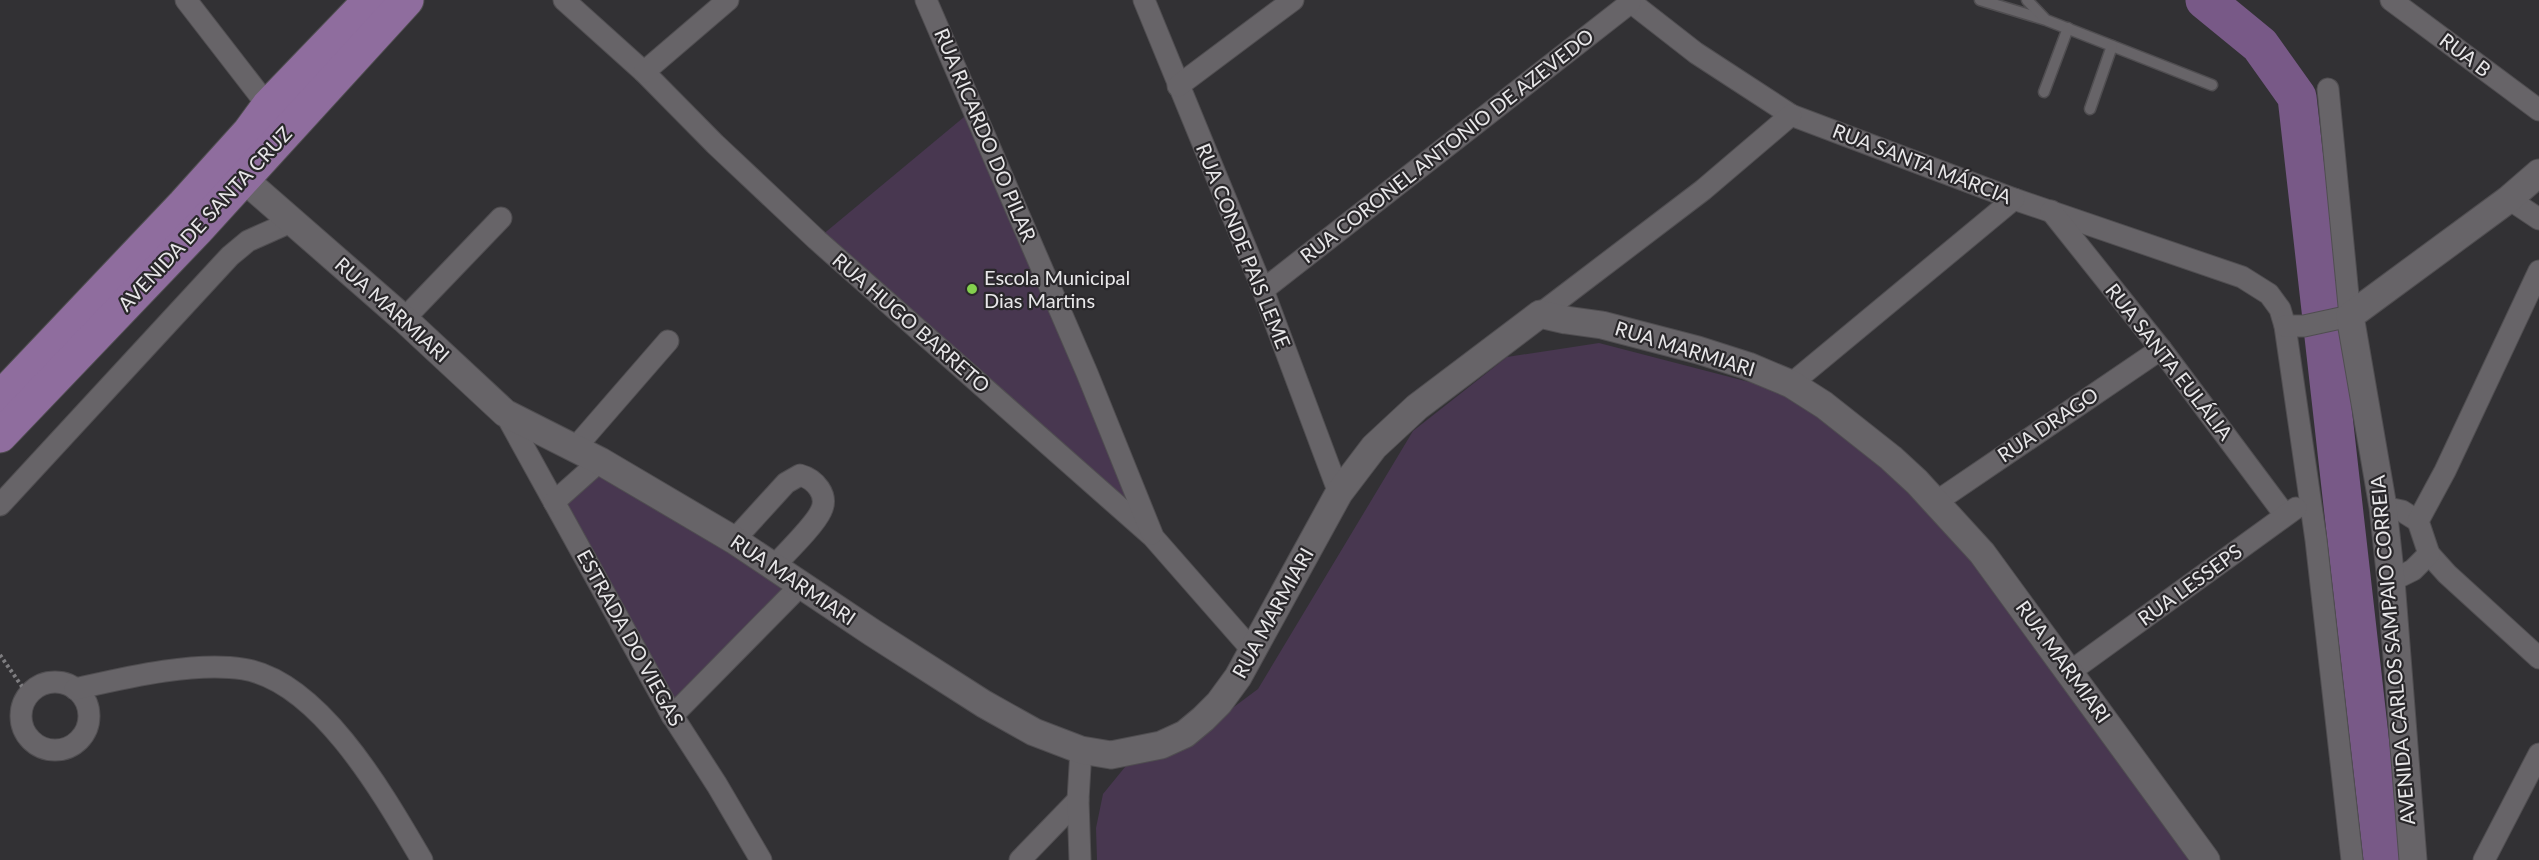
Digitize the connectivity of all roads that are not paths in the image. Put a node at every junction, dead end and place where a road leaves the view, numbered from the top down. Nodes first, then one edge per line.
1 (186, 0) edge
2 (370, 0) edge
3 (407, 0) edge
4 (564, 0) edge
5 (728, 0) edge
6 (926, 0) edge
7 (1144, 0) edge
8 (1293, 0) edge
9 (1980, 0) edge
10 (2027, 0) edge
11 (2391, 0) edge
12 (1629, 1) edge
13 (2046, 20) junction
14 (2068, 28) junction
15 (2112, 46) junction
16 (644, 72) junction
17 (2212, 85) dead end
18 (1178, 86) junction
19 (2328, 89) dead end
20 (2044, 92) dead end
21 (268, 106) junction
22 (2090, 110) dead end
23 (2539, 110) edge
24 (1791, 115) junction
25 (233, 170) junction
26 (2539, 172) edge
27 (2014, 199) junction
28 (2510, 199) junction
29 (2050, 210) junction
30 (501, 218) dead end
31 (2539, 219) edge
32 (293, 221) junction
33 (2539, 271) edge
34 (1263, 290) junction
35 (1540, 314) junction
36 (2346, 317) junction
37 (404, 320) junction
38 (2294, 326) junction
39 (668, 341) dead end
40 (2161, 349) junction
41 (1791, 384) junction
42 (0, 398) edge
43 (505, 412) junction
44 (0, 436) edge
45 (575, 448) junction
46 (600, 461) junction
47 (1339, 493) junction
48 (2310, 499) junction
49 (554, 502) junction
50 (1936, 502) junction
51 (0, 505) edge
52 (2383, 507) junction
53 (2285, 515) junction
54 (2418, 521) junction
55 (1153, 537) junction
56 (734, 540) junction
57 (2429, 554) junction
58 (774, 566) junction
59 (2391, 582) junction
60 (801, 585) junction
61 (1253, 651) junction
62 (2539, 658) edge
63 (2071, 671) junction
64 (75, 689) junction
65 (672, 716) junction
66 (1081, 750) junction
67 (2539, 754) edge
68 (1078, 800) junction
69 (422, 860) edge
70 (761, 860) edge
71 (1020, 860) edge
72 (1080, 860) edge
73 (2206, 860) edge
74 (2352, 860) edge
75 (2413, 860) edge
76 (2484, 860) edge

1 - 21 street
2 - 21 main road, AVENIDA DE SANTA CRUZ
3 - 25 main road, AVENIDA DE SANTA CRUZ
4 - 16 street, RUA HUGO BARRETO
5 - 16 street
6 - 55 street, RUA RICARDO DO PILAR
7 - 18 street, RUA CONDE PAIS LEME
8 - 18 street
9 - 13 lane
10 - 13 lane
11 - 23 street, RUA B
12 - 24 street, RUA SANTA MÁRCIA
12 - 34 street, RUA CORONEL ANTONIO DE AZEVEDO
13 - 14 lane
14 - 15 lane
14 - 20 lane
15 - 17 lane
15 - 22 lane
16 - 55 street, RUA HUGO BARRETO
18 - 34 street, RUA CONDE PAIS LEME
19 - 36 street
21 - 25 main road, AVENIDA DE SANTA CRUZ
24 - 27 street, RUA SANTA MÁRCIA
24 - 35 street
25 - 32 street, RUA MARMIARI
25 - 42 main road, AVENIDA DE SANTA CRUZ
25 - 44 main road, AVENIDA DE SANTA CRUZ
26 - 28 street
27 - 29 street, RUA SANTA MÁRCIA
27 - 41 street
28 - 31 street
28 - 36 street
29 - 38 street, RUA SANTA MÁRCIA
29 - 40 street, RUA SANTA EULÁLIA
30 - 37 street
32 - 37 street, RUA MARMIARI
32 - 51 street
33 - 54 street
34 - 47 street, RUA CONDE PAIS LEME
35 - 41 street, RUA MARMIARI
35 - 47 street, RUA MARMIARI
36 - 38 street
36 - 52 street, AVENIDA CARLOS SAMPAIO CORREIA
37 - 43 street, RUA MARMIARI
38 - 48 street
39 - 45 street
40 - 50 street, RUA DRAGO
40 - 53 street, RUA SANTA EULÁLIA
41 - 50 street, RUA MARMIARI
43 - 45 street, RUA MARMIARI
43 - 49 street, ESTRADA DO VIEGAS
45 - 46 street, RUA MARMIARI
46 - 49 street
46 - 56 street, RUA MARMIARI
47 - 61 street, RUA MARMIARI
48 - 53 street, RUA LESSEPS
48 - 74 street
49 - 65 street, ESTRADA DO VIEGAS
50 - 63 street, RUA MARMIARI
52 - 54 street
52 - 59 street, AVENIDA CARLOS SAMPAIO CORREIA
53 - 63 street, RUA LESSEPS
54 - 57 street
55 - 61 street, RUA HUGO BARRETO
56 - 58 street, RUA MARMIARI
56 - 58 street
57 - 59 street
57 - 62 street
58 - 60 street, RUA MARMIARI
59 - 75 street, AVENIDA CARLOS SAMPAIO CORREIA
60 - 65 street
60 - 66 street, RUA MARMIARI
61 - 66 street, RUA MARMIARI
63 - 73 street, RUA MARMIARI
64 - 64 street
64 - 69 street
65 - 70 street, ESTRADA DO VIEGAS
66 - 68 street
67 - 76 street
68 - 71 street
68 - 72 street

